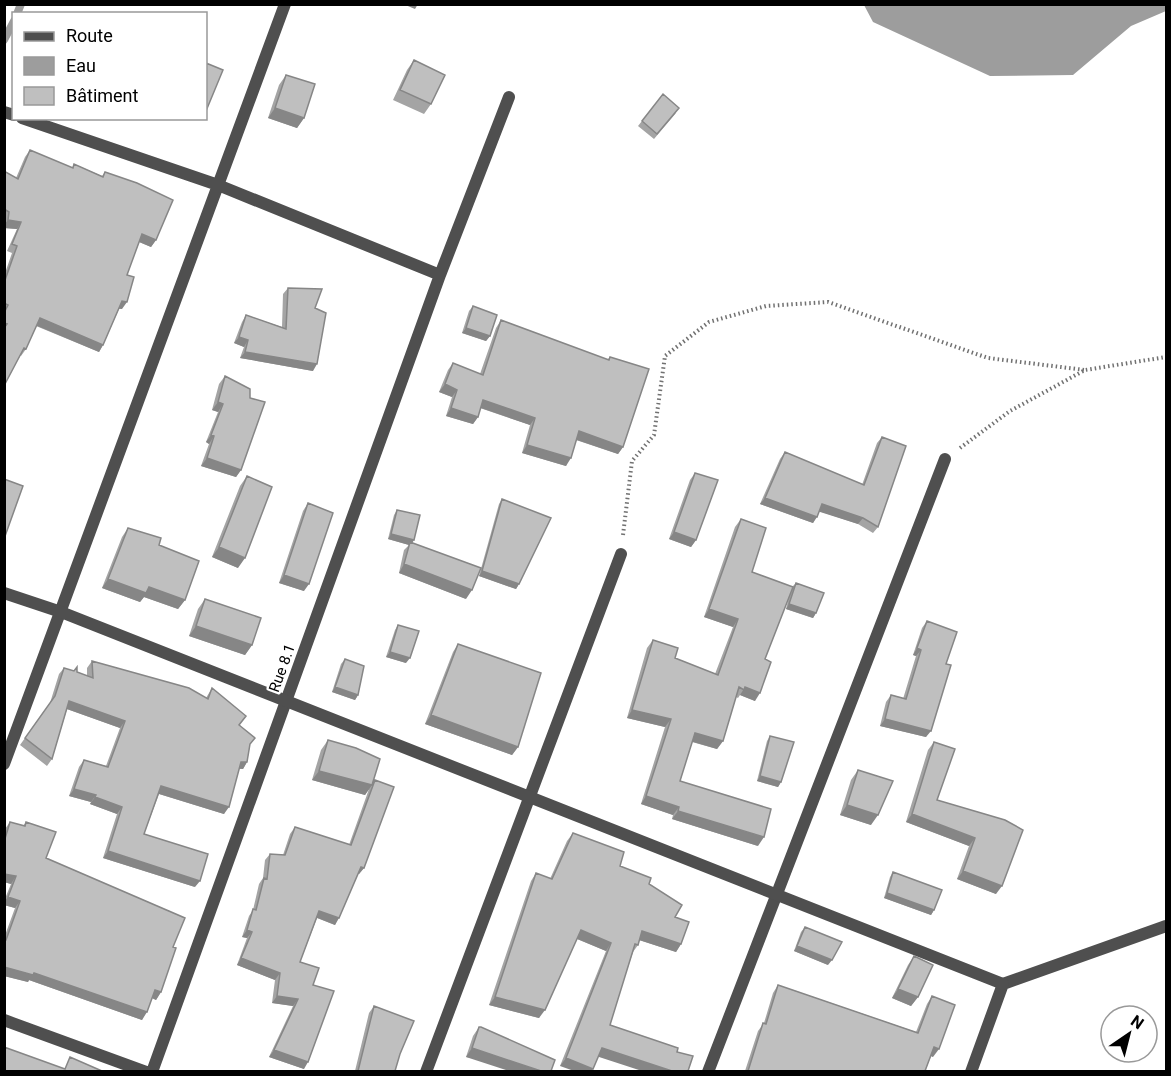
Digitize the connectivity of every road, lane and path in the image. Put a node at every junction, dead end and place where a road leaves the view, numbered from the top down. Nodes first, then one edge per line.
1 (285, 4) edge
2 (509, 97) dead end
3 (28, 120) edge
4 (218, 185) junction
5 (440, 275) junction
6 (1167, 357) edge
7 (1084, 370) junction
8 (945, 459) joint
9 (621, 554) joint
10 (4, 593) edge
11 (61, 612) junction
12 (286, 701) junction
13 (4, 764) edge
14 (527, 796) junction
15 (776, 894) junction
16 (1167, 927) edge
17 (1003, 984) junction
18 (4, 1020) edge
19 (146, 1071) edge
20 (152, 1071) edge
21 (426, 1071) edge
22 (708, 1071) edge
23 (971, 1071) edge

1 - 4 street
2 - 5 street, Rue 8.1
3 - 4 street
4 - 5 street
4 - 11 street
5 - 12 street, Rue 8.1
6 - 7 path
7 - 8 path
7 - 9 path
8 - 15 street
9 - 14 street
10 - 11 street
11 - 12 street
11 - 13 street
12 - 14 street
12 - 20 street, Rue 8.1
14 - 15 street
14 - 21 street
15 - 17 street
15 - 22 street
16 - 17 street
17 - 23 street
18 - 19 street

